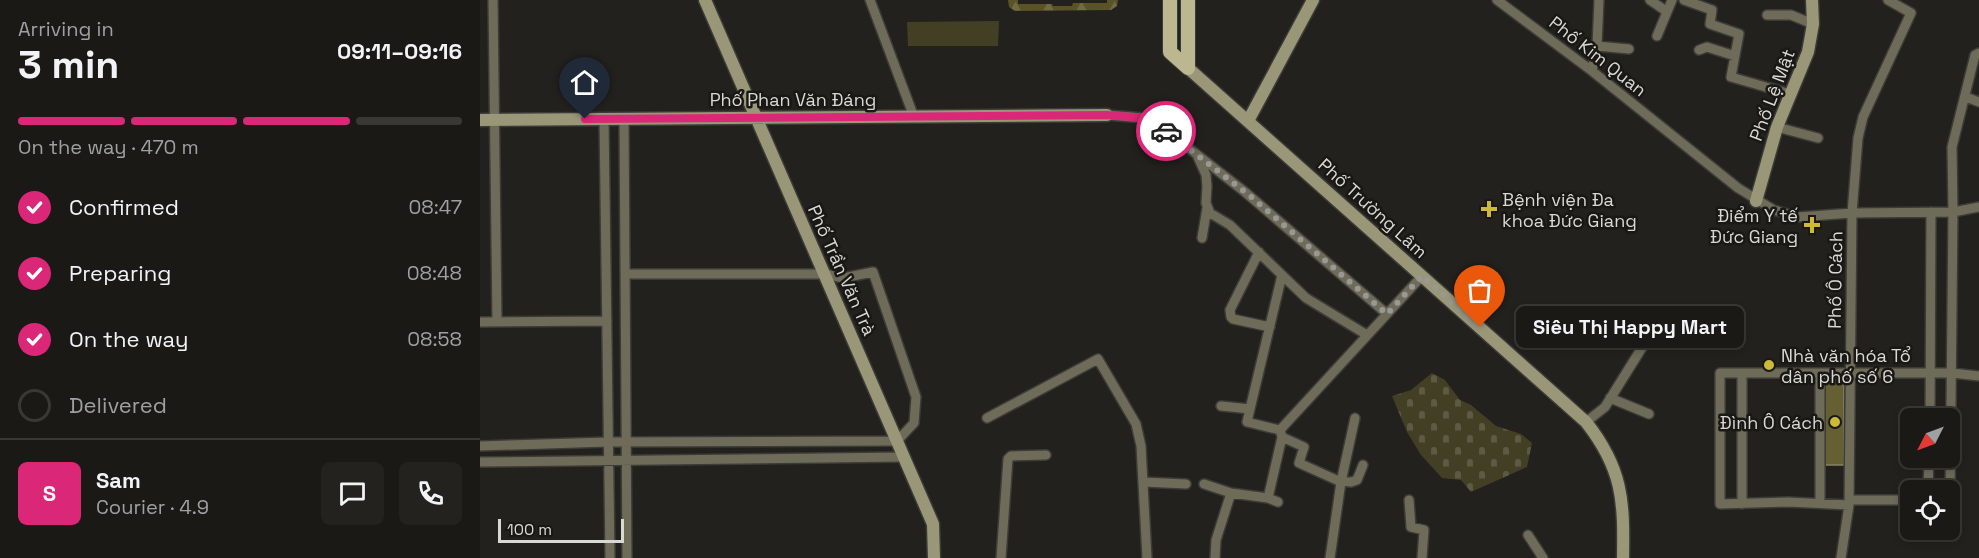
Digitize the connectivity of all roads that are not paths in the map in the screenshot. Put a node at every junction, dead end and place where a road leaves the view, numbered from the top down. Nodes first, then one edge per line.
1 (493, 0) edge
2 (705, 0) edge
3 (870, 0) edge
4 (1170, 0) edge
5 (1188, 0) edge
6 (1313, 0) edge
7 (1497, 0) edge
8 (1599, 0) edge
9 (1650, 0) edge
10 (1672, 0) edge
11 (1684, 0) edge
12 (1812, 0) edge
13 (1888, 0) edge
14 (1666, 11) junction
15 (1767, 15) dead end
16 (1813, 24) junction
17 (1657, 36) dead end
18 (1597, 46) junction
19 (1629, 49) dead end
20 (1699, 50) dead end
21 (1978, 55) edge
22 (1735, 56) junction
23 (1188, 68) junction
24 (1592, 71) junction
25 (1790, 94) junction
26 (1966, 97) junction
27 (1979, 102) edge
28 (1107, 115) joint
29 (914, 117) junction
30 (624, 118) junction
31 (755, 118) junction
32 (493, 119) junction
33 (604, 119) junction
34 (480, 120) edge
35 (1248, 121) junction
36 (1777, 128) junction
37 (1818, 138) dead end
38 (1197, 154) junction
39 (1756, 201) junction
40 (1979, 207) edge
41 (1207, 208) junction
42 (1931, 212) junction
43 (1953, 212) junction
44 (1852, 213) junction
45 (1202, 238) dead end
46 (1259, 252) junction
47 (625, 274) junction
48 (825, 274) junction
49 (1282, 276) junction
50 (1422, 276) junction
51 (1387, 314) junction
52 (607, 321) junction
53 (480, 322) edge
54 (497, 322) junction
55 (1270, 327) junction
56 (1367, 336) junction
57 (1648, 338) dead end
58 (1742, 373) junction
59 (1820, 373) junction
60 (1850, 373) junction
61 (1931, 373) junction
62 (1952, 373) junction
63 (1979, 376) edge
64 (1610, 398) junction
65 (1221, 406) dead end
66 (1930, 408) edge
67 (1250, 409) junction
68 (1649, 414) dead end
69 (987, 418) dead end
70 (1355, 418) dead end
71 (1586, 422) junction
72 (1281, 433) junction
73 (608, 441) junction
74 (626, 441) junction
75 (897, 441) junction
76 (480, 446) edge
77 (1046, 455) dead end
78 (904, 457) junction
79 (608, 461) junction
80 (626, 461) junction
81 (480, 462) edge
82 (1363, 465) dead end
83 (1950, 480) edge
84 (1143, 482) junction
85 (1341, 482) junction
86 (1185, 484) dead end
87 (1204, 484) dead end
88 (1231, 494) junction
89 (1268, 498) junction
90 (1409, 500) dead end
91 (1900, 500) edge
92 (1278, 502) dead end
93 (1820, 502) junction
94 (1849, 502) junction
95 (1742, 504) junction
96 (626, 513) junction
97 (609, 514) junction
98 (1528, 535) dead end
99 (610, 558) edge
100 (627, 558) edge
101 (934, 558) edge
102 (1001, 558) edge
103 (1147, 558) edge
104 (1215, 558) edge
105 (1330, 558) edge
106 (1422, 558) edge
107 (1543, 558) edge
108 (1623, 558) edge
109 (1841, 558) edge

1 - 32 street
2 - 31 street, Phố Trần Văn Trà
3 - 29 street
4 - 23 main road
5 - 23 main road
6 - 35 street
7 - 24 street, Phố Kim Quan
8 - 18 street
9 - 14 street
10 - 14 street
11 - 22 street
12 - 16 street, Phố Lệ Mật
13 - 44 street, Phố Ô Cách
14 - 17 street
15 - 16 street
16 - 25 street, Phố Lệ Mật
18 - 19 street
18 - 24 street
20 - 22 street
21 - 26 street
22 - 25 street
23 - 35 street, Phố Trường Lâm
24 - 39 street, Phố Kim Quan
25 - 36 street, Phố Lệ Mật
26 - 27 street
26 - 43 street
28 - 29 street, Phố Phan Văn Đáng
28 - 38 street
29 - 31 street, Phố Phan Văn Đáng
30 - 31 street, Phố Phan Văn Đáng
30 - 33 street, Phố Phan Văn Đáng
30 - 47 street
31 - 48 street, Phố Trần Văn Trà
32 - 33 street, Phố Phan Văn Đáng
32 - 34 street, Phố Phan Văn Đáng
32 - 54 street
33 - 52 street
35 - 50 street, Phố Trường Lâm
36 - 37 street
36 - 39 street, Phố Lệ Mật
38 - 41 street
38 - 51 street
39 - 44 street, Phố Kim Quan
40 - 43 street, Phố Kim Quan
41 - 45 street
41 - 46 street
42 - 43 street, Phố Kim Quan
42 - 44 street, Phố Kim Quan
42 - 61 street
43 - 62 street
44 - 60 street, Phố Ô Cách
46 - 49 street
46 - 55 street
47 - 48 street
47 - 74 street
48 - 75 street, Phố Trần Văn Trà
48 - 75 street
49 - 55 street
49 - 56 street
50 - 51 street
50 - 71 street, Phố Trường Lâm
51 - 56 street
52 - 54 street
52 - 73 street
53 - 54 street
55 - 67 street
56 - 72 street
57 - 64 street
58 - 59 street
58 - 95 street
58 - 95 street
59 - 60 street
59 - 93 street
60 - 61 street
60 - 94 street, Phố Ô Cách
61 - 62 street
61 - 66 street
62 - 63 street
62 - 83 street
64 - 68 street
64 - 71 street
65 - 67 street
67 - 72 street
69 - 84 street
70 - 85 street
71 - 108 street, Phố Trường Lâm
72 - 85 street
72 - 89 street
73 - 74 street
73 - 76 street
73 - 79 street
74 - 75 street
74 - 80 street
75 - 78 street, Phố Trần Văn Trà
77 - 102 street
78 - 80 street
78 - 101 street, Phố Trần Văn Trà
79 - 80 street
79 - 81 street
79 - 97 street
80 - 96 street
82 - 85 street
84 - 86 street
84 - 103 street
85 - 105 street
87 - 88 street
88 - 89 street
88 - 104 street
89 - 92 street
90 - 106 street
91 - 94 street
93 - 94 street
93 - 95 street
94 - 109 street, Phố Ô Cách
96 - 97 street
96 - 100 street
97 - 99 street
98 - 107 street

